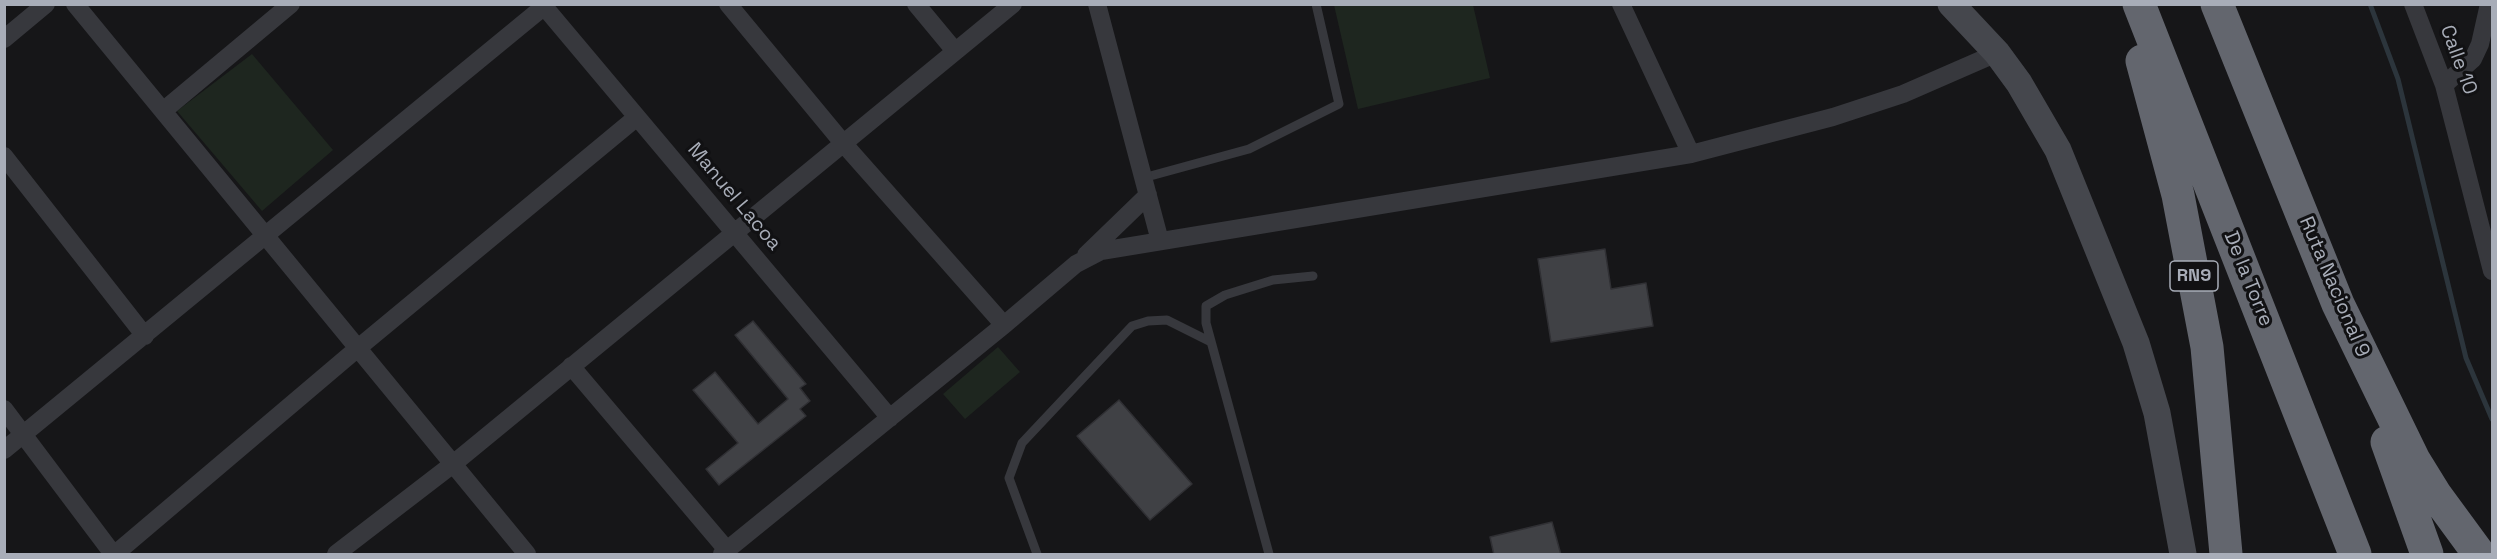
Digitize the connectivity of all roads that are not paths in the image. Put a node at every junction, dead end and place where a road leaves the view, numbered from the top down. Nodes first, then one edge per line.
1 (46, 4) edge
2 (75, 4) edge
3 (291, 4) edge
4 (728, 4) edge
5 (916, 4) edge
6 (1013, 4) edge
7 (1097, 4) edge
8 (1316, 4) edge
9 (1621, 4) edge
10 (1951, 4) edge
11 (2126, 4) edge
12 (2139, 4) edge
13 (2217, 4) edge
14 (2230, 4) edge
15 (2413, 4) edge
16 (2489, 4) edge
17 (544, 5) edge
18 (4, 39) edge
19 (955, 51) junction
20 (1997, 53) junction
21 (2246, 75) junction
22 (2444, 85) junction
23 (162, 111) junction
24 (637, 117) junction
25 (843, 143) junction
26 (1692, 154) junction
27 (4, 156) edge
28 (1146, 187) junction
29 (734, 232) junction
30 (266, 237) junction
31 (1160, 241) junction
32 (1076, 264) junction
33 (2493, 271) edge
34 (1313, 276) dead end
35 (2338, 304) junction
36 (1004, 325) junction
37 (145, 336) junction
38 (1211, 342) junction
39 (358, 348) junction
40 (571, 366) junction
41 (4, 409) edge
42 (891, 418) junction
43 (26, 435) junction
44 (4, 450) edge
45 (453, 464) junction
46 (725, 552) edge
47 (340, 553) edge
48 (114, 555) edge
49 (527, 555) edge
50 (1037, 555) edge
51 (1269, 555) edge
52 (2183, 555) edge
53 (2226, 555) edge
54 (2355, 555) edge
55 (2427, 555) edge
56 (2479, 555) edge

1 - 18 street
2 - 23 street
3 - 23 street
4 - 25 street
5 - 19 street
6 - 19 street
7 - 28 street
8 - 28 lane
9 - 26 street
10 - 20 main road
11 - 53 highway, RN9
12 - 54 highway, De la Torre
13 - 21 highway, Ruta Nacional 9
14 - 21 highway
15 - 22 street, Calle 10
16 - 22 street
17 - 24 street, Manuel Lacoa
17 - 30 street
19 - 25 street
20 - 26 street
20 - 52 main road
21 - 35 highway, Ruta Nacional 9
22 - 33 street, Calle 10
23 - 30 street
24 - 29 street, Manuel Lacoa
24 - 39 street
25 - 29 street
25 - 36 street
26 - 31 street
27 - 37 street
28 - 31 street
28 - 32 street
29 - 40 street
29 - 42 street, Manuel Lacoa
30 - 37 street
30 - 39 street
31 - 32 street
32 - 36 street
34 - 38 lane
35 - 55 highway
35 - 56 highway, Ruta Nacional 9
36 - 42 street
37 - 43 street
38 - 50 lane
38 - 51 lane
39 - 45 street
39 - 48 street
40 - 45 street
40 - 46 street
41 - 43 street
42 - 46 street
43 - 44 street
43 - 48 street
45 - 47 street
45 - 49 street

